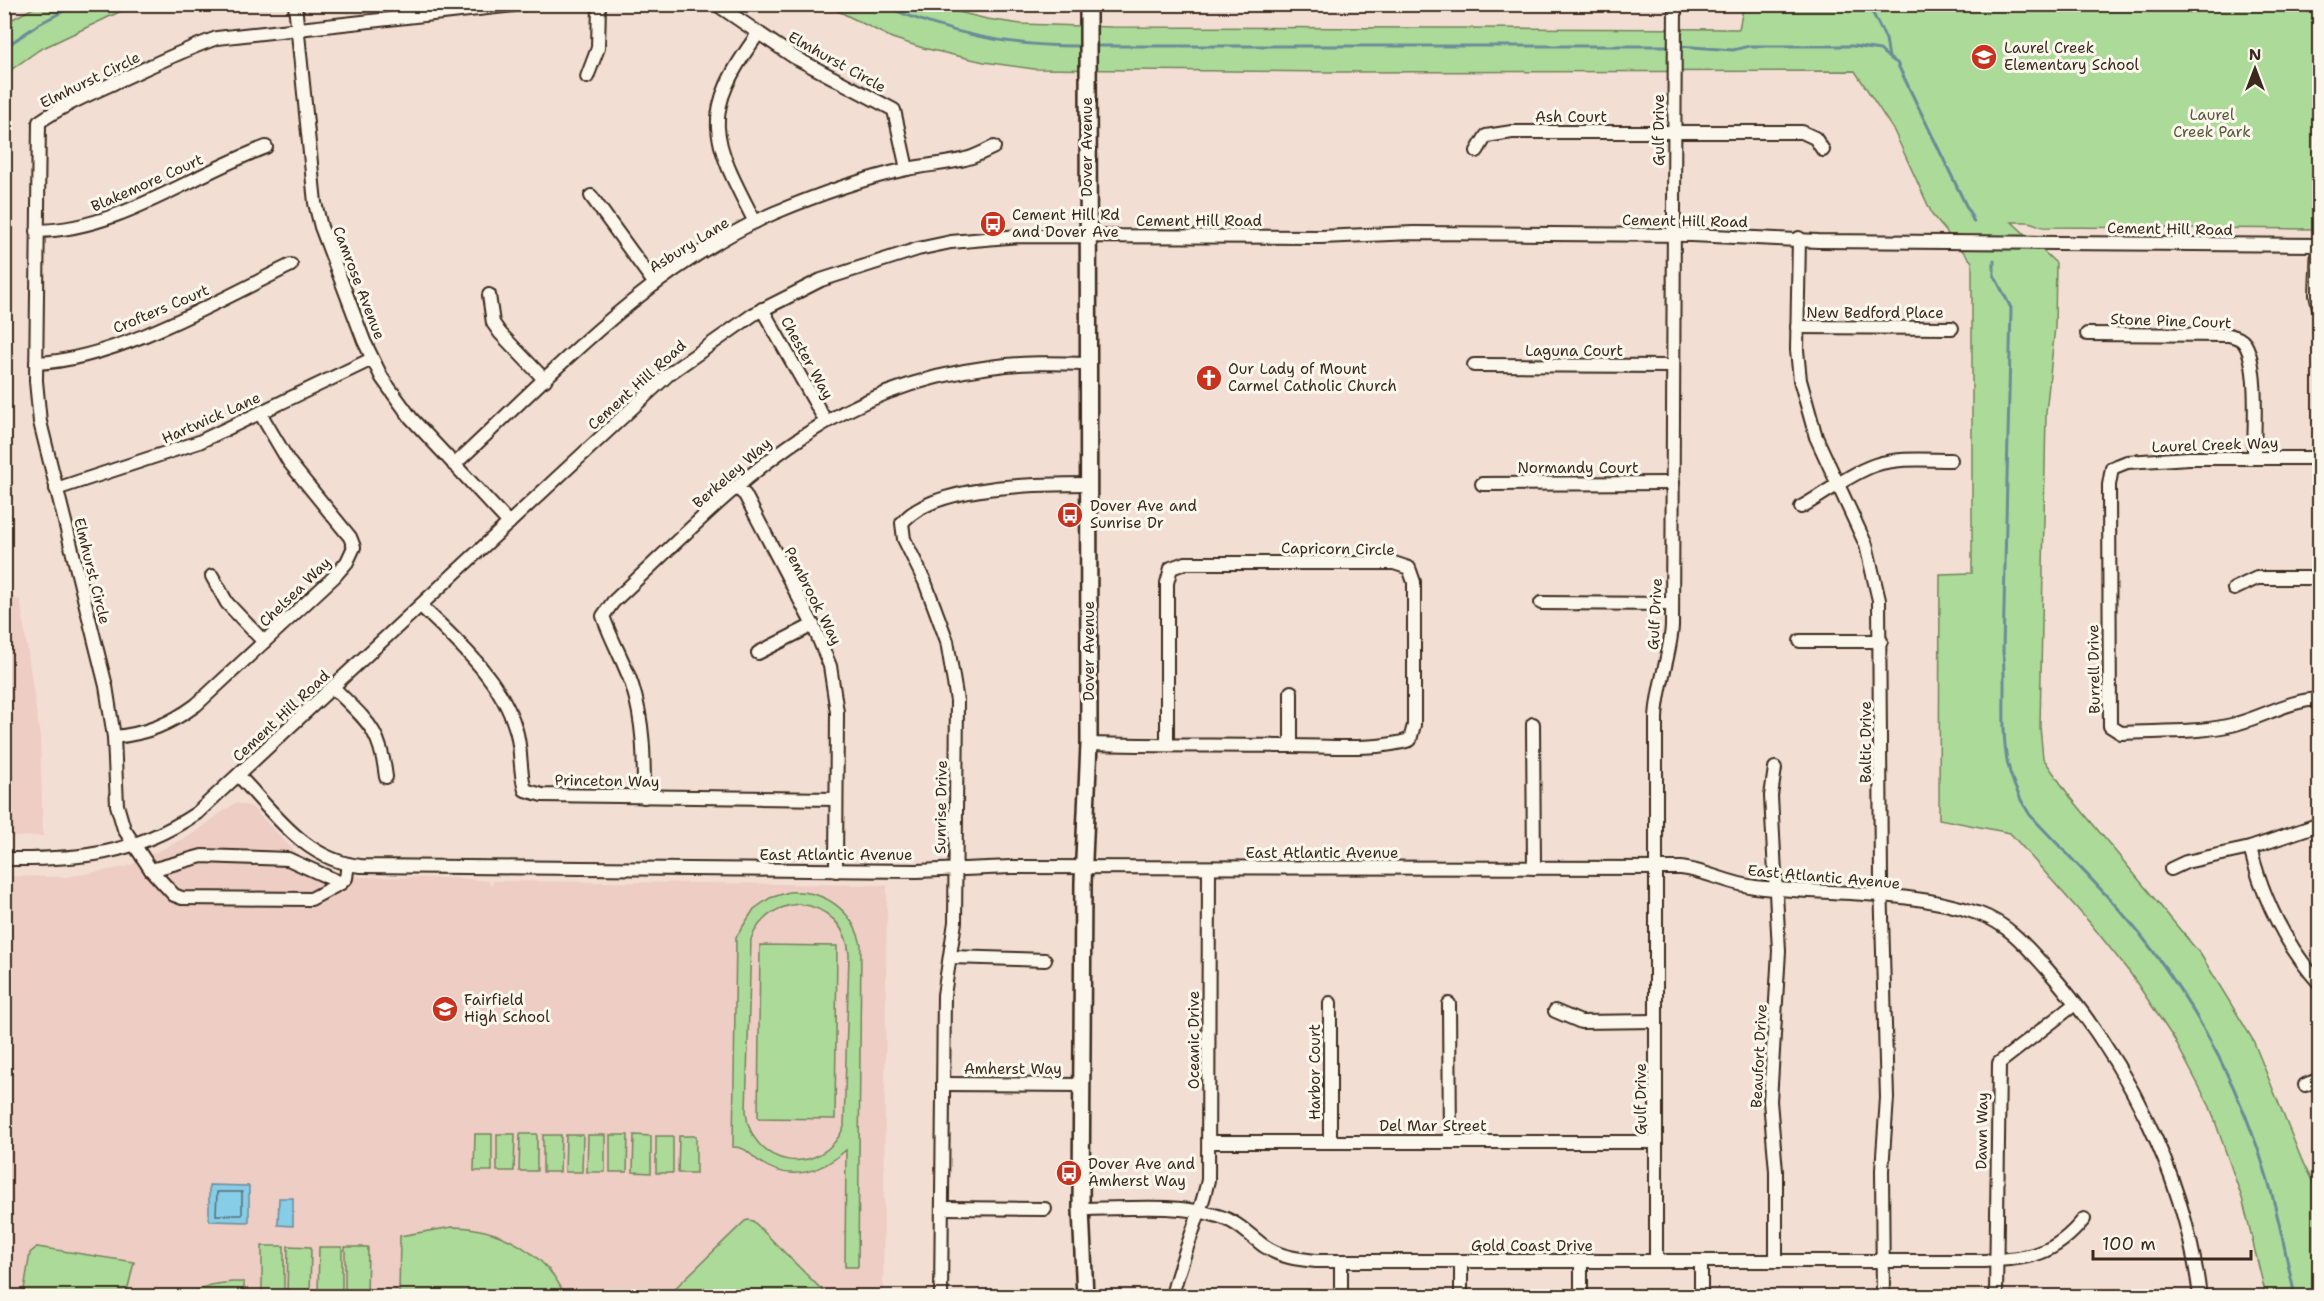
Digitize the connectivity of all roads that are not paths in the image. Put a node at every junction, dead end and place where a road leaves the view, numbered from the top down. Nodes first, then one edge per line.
1 (295, 4) edge
2 (524, 4) edge
3 (599, 4) edge
4 (716, 4) edge
5 (1088, 4) edge
6 (1675, 4) edge
7 (297, 28) junction
8 (758, 34) junction
9 (587, 78) dead end
10 (1674, 132) junction
11 (266, 147) dead end
12 (994, 147) dead end
13 (1823, 150) dead end
14 (1477, 151) dead end
15 (907, 169) junction
16 (591, 196) dead end
17 (755, 222) junction
18 (37, 231) junction
19 (1088, 235) junction
20 (1674, 235) junction
21 (1799, 238) junction
22 (2319, 245) edge
23 (291, 265) dead end
24 (655, 284) junction
25 (489, 295) dead end
26 (762, 309) junction
27 (2319, 312) edge
28 (1797, 327) junction
29 (1952, 328) dead end
30 (2087, 334) dead end
31 (372, 359) junction
32 (36, 363) junction
33 (1089, 364) junction
34 (1474, 365) dead end
35 (1673, 366) junction
36 (545, 380) junction
37 (260, 413) junction
38 (825, 420) junction
39 (2254, 458) junction
40 (2319, 458) edge
41 (1951, 459) dead end
42 (454, 465) junction
43 (2112, 468) joint
44 (1673, 483) junction
45 (1089, 484) junction
46 (1482, 484) dead end
47 (1838, 485) junction
48 (736, 487) junction
49 (56, 489) junction
50 (1801, 507) dead end
51 (509, 523) junction
52 (212, 576) dead end
53 (2319, 578) edge
54 (2234, 589) dead end
55 (1541, 603) dead end
56 (1672, 604) junction
57 (421, 606) junction
58 (813, 625) junction
59 (1800, 641) dead end
60 (1881, 641) junction
61 (264, 642) junction
62 (758, 653) dead end
63 (333, 687) junction
64 (1291, 692) dead end
65 (2319, 699) edge
66 (1533, 724) dead end
67 (114, 737) junction
68 (1089, 744) junction
69 (1167, 745) junction
70 (1291, 746) junction
71 (1775, 768) dead end
72 (239, 776) junction
73 (386, 777) dead end
74 (644, 797) junction
75 (836, 798) junction
76 (2319, 824) edge
77 (135, 845) junction
78 (2250, 848) junction
79 (4, 859) edge
80 (348, 864) junction
81 (1083, 867) junction
82 (1209, 868) junction
83 (1534, 868) junction
84 (1656, 868) junction
85 (2171, 869) dead end
86 (956, 870) junction
87 (836, 871) junction
88 (155, 875) junction
89 (341, 883) junction
90 (1776, 889) junction
91 (1881, 896) junction
92 (951, 957) junction
93 (1045, 960) dead end
94 (2319, 984) edge
95 (1330, 1003) dead end
96 (1449, 1004) dead end
97 (2075, 1004) junction
98 (1555, 1011) dead end
99 (1656, 1021) junction
100 (2319, 1079) edge
101 (943, 1084) junction
102 (1082, 1085) junction
103 (2305, 1085) dead end
104 (1330, 1141) junction
105 (1210, 1142) junction
106 (1450, 1142) junction
107 (1656, 1142) junction
108 (942, 1208) junction
109 (1045, 1209) dead end
110 (1081, 1209) junction
111 (1200, 1211) junction
112 (2084, 1219) dead end
113 (1996, 1260) junction
114 (1341, 1261) junction
115 (1461, 1261) junction
116 (1581, 1261) junction
117 (1656, 1261) junction
118 (1701, 1261) junction
119 (1776, 1261) junction
120 (1883, 1261) junction
121 (941, 1296) edge
122 (1085, 1296) edge
123 (1172, 1296) edge
124 (1341, 1296) edge
125 (1461, 1296) edge
126 (1581, 1296) edge
127 (1701, 1296) edge
128 (1883, 1296) edge
129 (1996, 1296) edge
130 (2200, 1296) edge

1 - 7 street, Camrose Avenue
2 - 7 street, Elmhurst Circle
3 - 9 street
4 - 8 street, Elmhurst Circle
5 - 19 main road, Dover Avenue
6 - 10 street, Gulf Drive
7 - 18 street, Elmhurst Circle
7 - 31 street, Camrose Avenue
8 - 15 street, Elmhurst Circle
8 - 17 street
10 - 13 street
10 - 14 street, Ash Court
10 - 20 street, Gulf Drive
11 - 18 street, Blakemore Court
12 - 15 street, Asbury Lane
15 - 17 street, Asbury Lane
16 - 24 street
17 - 24 street, Asbury Lane
18 - 32 street, Elmhurst Circle
19 - 20 street, Cement Hill Road
19 - 26 street, Cement Hill Road
19 - 33 main road, Dover Avenue
20 - 21 street, Cement Hill Road
20 - 35 street, Gulf Drive
21 - 22 street, Cement Hill Road
21 - 28 street, Baltic Drive
22 - 27 street
23 - 32 street, Crofters Court
24 - 36 street, Asbury Lane
25 - 36 street
26 - 38 street, Chester Way
26 - 51 street, Cement Hill Road
28 - 29 street, New Bedford Place
28 - 47 street, Baltic Drive
30 - 39 street, Stone Pine Court
31 - 37 street, Hartwick Lane
31 - 42 street, Camrose Avenue
32 - 49 street, Elmhurst Circle
33 - 38 street, Berkeley Way
33 - 45 main road, Dover Avenue
34 - 35 street, Laguna Court
35 - 44 street, Gulf Drive
36 - 42 street, Asbury Lane
37 - 49 street, Hartwick Lane
37 - 61 street, Chelsea Way
38 - 48 street, Berkeley Way
39 - 40 street, Laurel Creek Way
39 - 43 street, Laurel Creek Way
41 - 47 street
42 - 51 street, Camrose Avenue
43 - 65 street, Burrell Drive
44 - 46 street, Normandy Court
44 - 56 street, Gulf Drive
45 - 68 main road, Dover Avenue
45 - 86 street, Sunrise Drive
47 - 50 street
47 - 60 street, Baltic Drive
48 - 58 street, Pembrook Way
48 - 74 street, Berkeley Way
49 - 67 street, Elmhurst Circle
51 - 57 street, Cement Hill Road
52 - 61 street
53 - 54 street
55 - 56 street
56 - 84 street, Gulf Drive
57 - 63 street, Cement Hill Road
57 - 74 street, Princeton Way
58 - 62 street
58 - 75 street, Pembrook Way
59 - 60 street
60 - 91 street, Baltic Drive
61 - 67 street, Chelsea Way
63 - 72 street, Cement Hill Road
63 - 73 street
64 - 70 street
66 - 83 street
67 - 77 street, Elmhurst Circle
68 - 69 street, Capricorn Circle
68 - 81 main road, Dover Avenue
69 - 70 street, Capricorn Circle
69 - 70 street, Capricorn Circle
71 - 90 street, Beaufort Drive
72 - 77 street, Cement Hill Road
72 - 80 street, East Atlantic Avenue
74 - 75 street, Princeton Way
75 - 87 street, Pembrook Way
76 - 78 street
77 - 79 street, Cement Hill Road
77 - 88 street, Elmhurst Circle
78 - 85 street
78 - 94 street
80 - 87 street, East Atlantic Avenue
80 - 89 street
81 - 82 street, East Atlantic Avenue
81 - 86 street, East Atlantic Avenue
81 - 102 main road, Dover Avenue
82 - 83 street, East Atlantic Avenue
82 - 105 street, Oceanic Drive
83 - 84 street, East Atlantic Avenue
84 - 90 street, East Atlantic Avenue
84 - 99 street, Gulf Drive
86 - 87 street, East Atlantic Avenue
86 - 92 street, Sunrise Drive
88 - 89 street
88 - 89 street, Elmhurst Circle
90 - 91 street, East Atlantic Avenue
90 - 119 street, Beaufort Drive
91 - 97 street, East Atlantic Avenue
91 - 120 street, Baltic Drive
92 - 93 street
92 - 101 street, Sunrise Drive
95 - 104 street, Harbor Court
96 - 106 street
97 - 113 street, Dawn Way
97 - 130 street, East Atlantic Avenue
98 - 99 street
99 - 107 street, Gulf Drive
100 - 103 street
101 - 102 street, Amherst Way
101 - 108 street, Sunrise Drive
102 - 110 main road, Dover Avenue
104 - 105 street, Del Mar Street
104 - 106 street, Del Mar Street
105 - 111 street, Oceanic Drive
106 - 107 street, Del Mar Street
107 - 117 street, Gulf Drive
108 - 109 street
108 - 121 street, Sunrise Drive
110 - 111 street, Gold Coast Drive
110 - 122 main road, Dover Avenue
111 - 114 street, Gold Coast Drive
111 - 123 street, Oceanic Drive
112 - 113 street, Gold Coast Drive
113 - 120 street, Gold Coast Drive
113 - 129 street, Dawn Way
114 - 115 street, Gold Coast Drive
114 - 124 street
115 - 116 street, Gold Coast Drive
115 - 125 street
116 - 117 street, Gold Coast Drive
116 - 126 street
117 - 118 street, Gold Coast Drive
118 - 119 street, Gold Coast Drive
118 - 127 street
119 - 120 street, Gold Coast Drive
120 - 128 street, Baltic Drive

